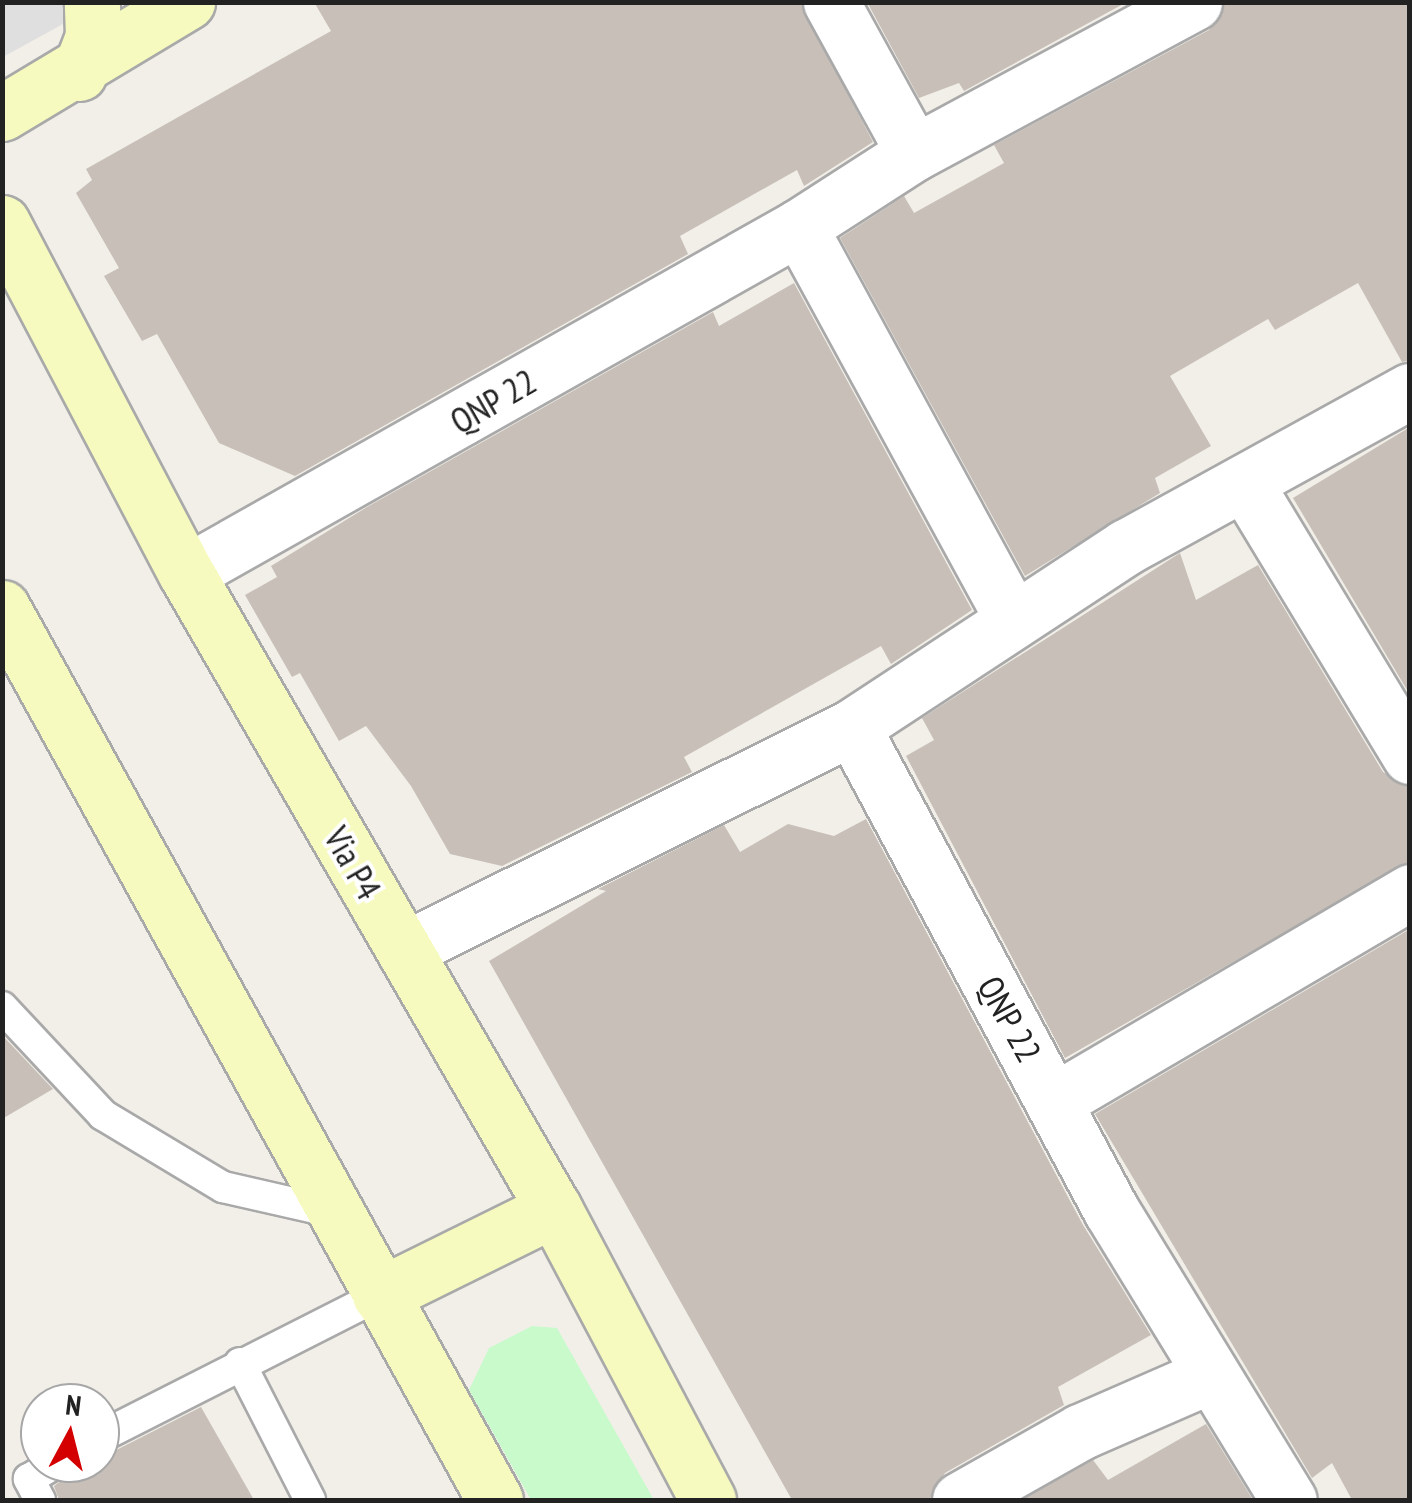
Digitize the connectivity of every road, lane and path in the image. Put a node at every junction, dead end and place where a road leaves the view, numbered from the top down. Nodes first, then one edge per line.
1 (92, 2) edge
2 (188, 2) edge
3 (830, 2) edge
4 (1194, 2) edge
5 (79, 73) junction
6 (2, 112) edge
7 (914, 153) junction
8 (2, 223) edge
9 (799, 227) junction
10 (1410, 391) edge
11 (1246, 486) junction
12 (186, 573) junction
13 (2, 608) edge
14 (1012, 616) junction
15 (19, 673) edge
16 (852, 726) junction
17 (1410, 756) edge
18 (1410, 892) edge
19 (404, 950) junction
20 (2, 1008) edge
21 (1056, 1100) junction
22 (554, 1209) junction
23 (333, 1212) junction
24 (380, 1295) junction
25 (240, 1364) junction
26 (1208, 1376) junction
27 (120, 1426) edge
28 (310, 1500) edge
29 (495, 1500) edge
30 (708, 1500) edge
31 (960, 1500) edge
32 (1288, 1500) edge

1 - 5 street
2 - 5 street
3 - 7 street
4 - 7 street, QNP 22
5 - 6 street
7 - 9 street, QNP 22
8 - 12 street, Via P4
9 - 12 street, QNP 22
9 - 14 street
10 - 11 street
11 - 14 street
11 - 17 street
12 - 19 street, Via P4
13 - 15 street
14 - 16 street
15 - 23 street
16 - 19 street
16 - 21 street, QNP 22
18 - 21 street, QNP 22
19 - 22 street, Via P4
20 - 23 lane
21 - 26 street, QNP 22
22 - 24 street
22 - 30 street, Via P4
23 - 24 street
24 - 25 lane
24 - 29 street
25 - 27 lane
25 - 28 lane
26 - 31 street
26 - 32 street, QNP 22

